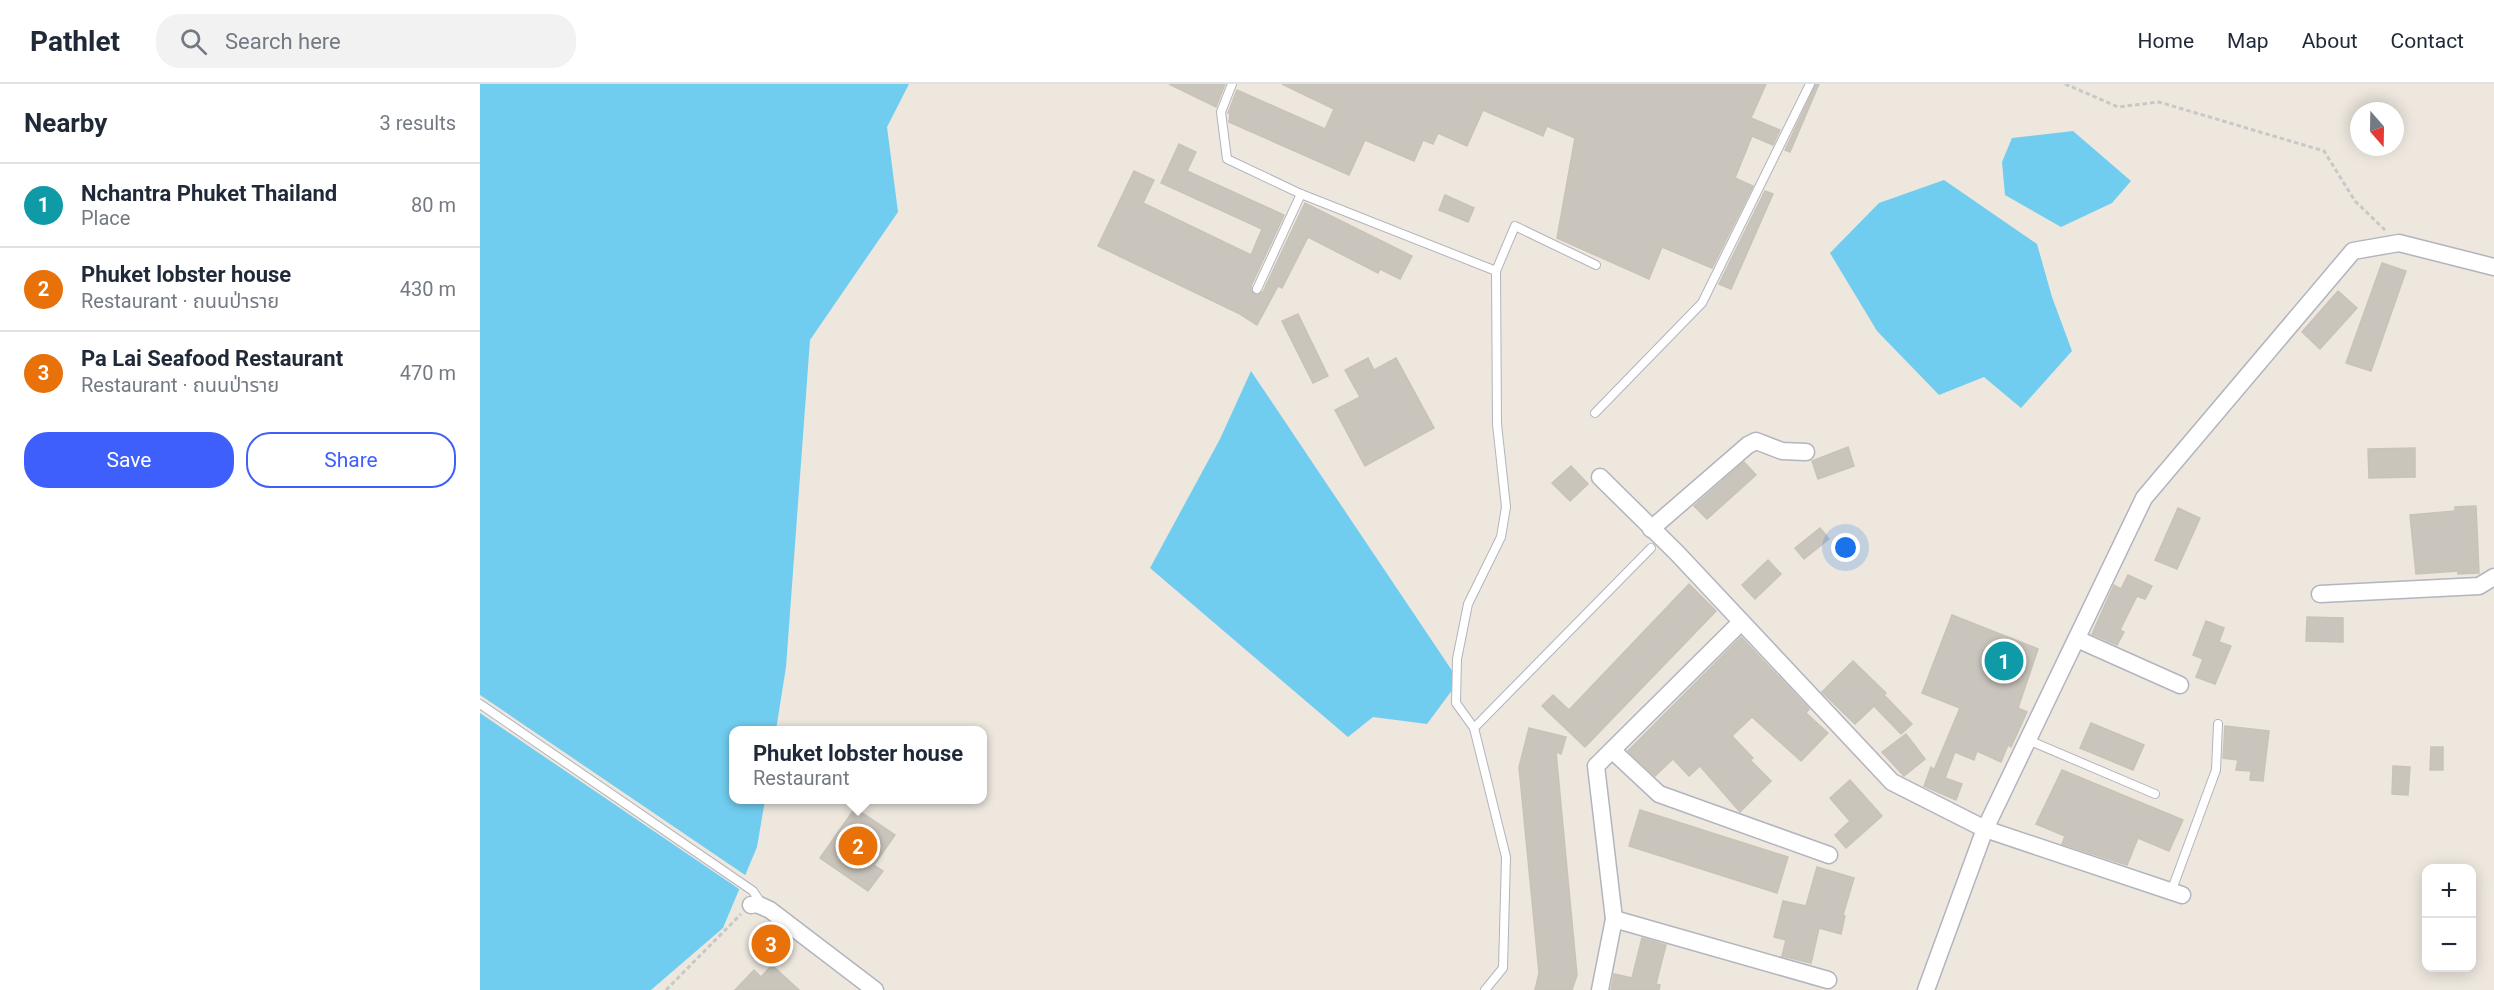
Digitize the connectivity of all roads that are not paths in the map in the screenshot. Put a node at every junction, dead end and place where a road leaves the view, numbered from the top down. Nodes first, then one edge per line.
1 (1232, 84) edge
2 (1810, 84) edge
3 (1301, 194) junction
4 (1596, 265) dead end
5 (2494, 267) edge
6 (1496, 271) junction
7 (1257, 289) dead end
8 (1595, 413) dead end
9 (1806, 452) dead end
10 (1600, 477) dead end
11 (1651, 529) junction
12 (1651, 548) dead end
13 (2494, 577) edge
14 (2320, 594) dead end
15 (1735, 628) dead end
16 (2078, 639) junction
17 (2180, 685) dead end
18 (480, 704) edge
19 (2218, 724) dead end
20 (1474, 728) junction
21 (2028, 740) junction
22 (1613, 750) junction
23 (2155, 794) dead end
24 (1985, 829) junction
25 (1829, 855) dead end
26 (2176, 893) joint
27 (757, 906) joint
28 (1614, 919) junction
29 (1828, 980) dead end
30 (875, 990) edge
31 (1485, 990) edge
32 (1600, 990) edge
33 (1926, 990) edge

1 - 3 lane
2 - 8 lane
3 - 6 lane
3 - 7 lane
4 - 6 lane
5 - 16 street
6 - 20 lane
9 - 11 street
10 - 11 street
11 - 24 street
12 - 20 lane
13 - 14 street
15 - 22 street
16 - 17 street
16 - 21 street
18 - 27 lane
19 - 26 lane
20 - 31 lane
21 - 23 lane
21 - 24 street
22 - 25 street
22 - 28 street
24 - 26 street
24 - 33 street
27 - 30 street
28 - 29 street
28 - 32 street

